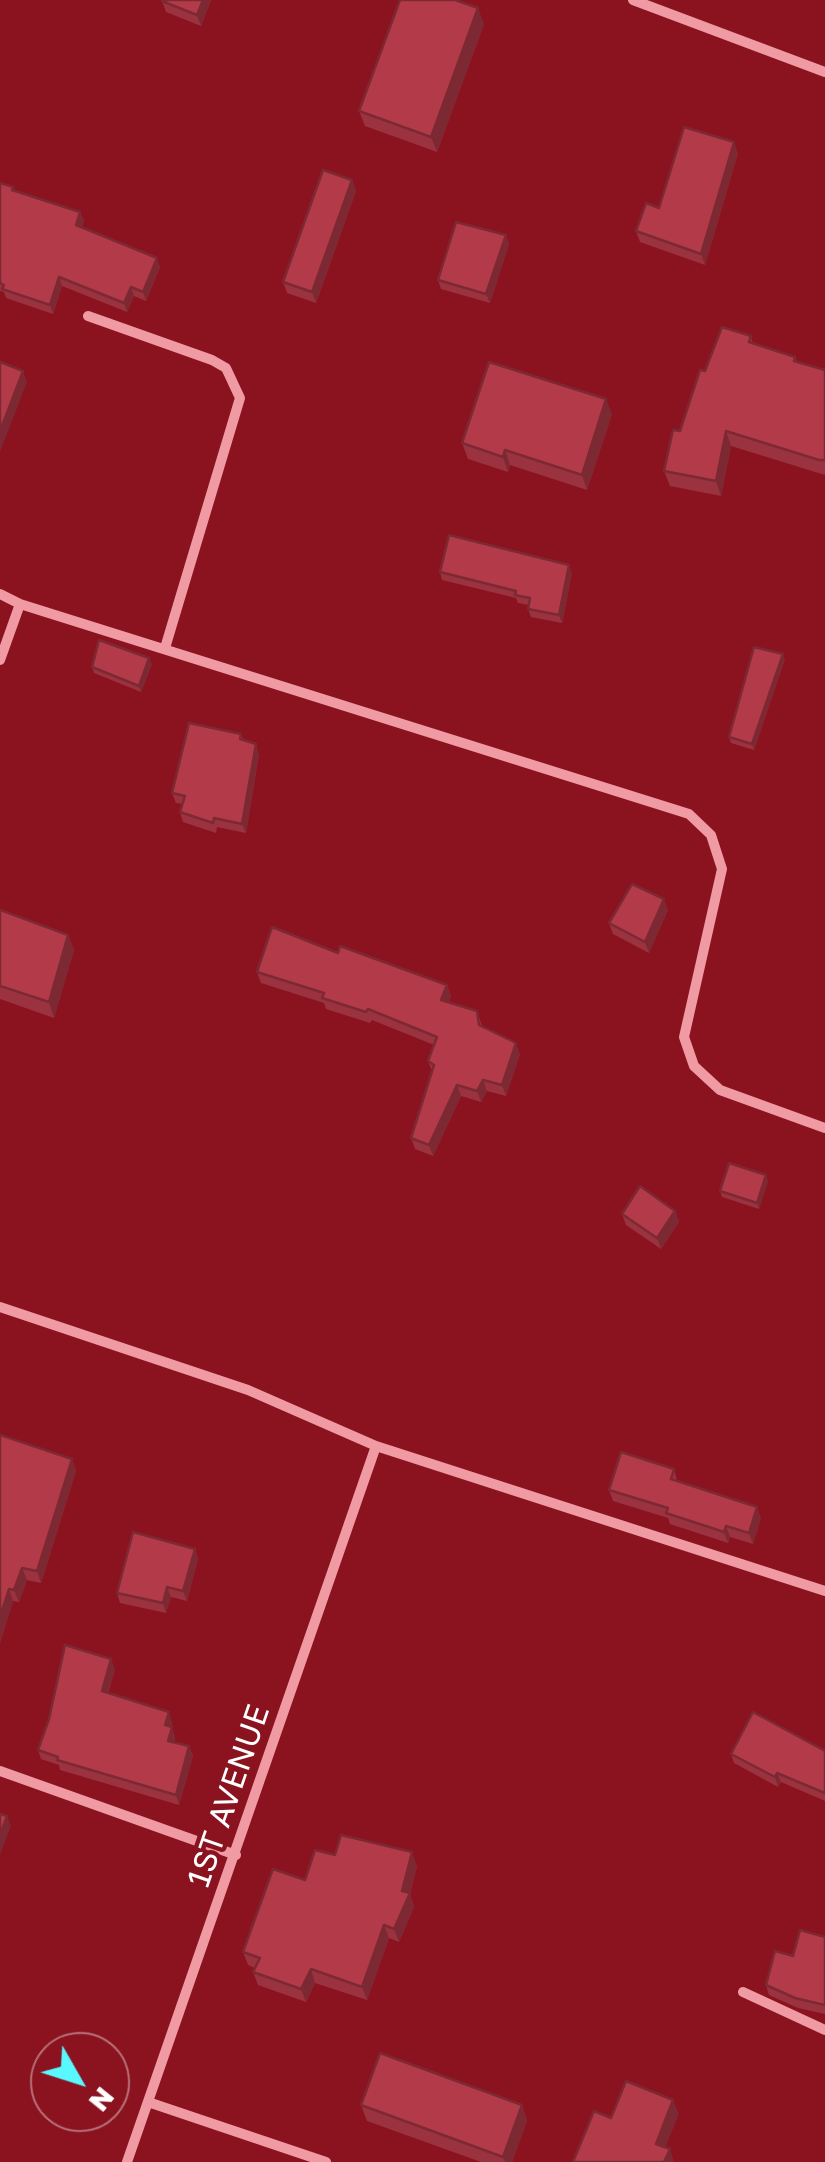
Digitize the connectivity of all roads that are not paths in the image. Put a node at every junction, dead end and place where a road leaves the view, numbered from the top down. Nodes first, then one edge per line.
1 (633, 0) edge
2 (825, 72) edge
3 (88, 316) dead end
4 (0, 594) edge
5 (20, 604) junction
6 (165, 648) junction
7 (0, 660) edge
8 (825, 1128) edge
9 (0, 1307) edge
10 (376, 1446) junction
11 (825, 1591) edge
12 (0, 1771) edge
13 (236, 1855) junction
14 (743, 1992) dead end
15 (825, 2030) edge
16 (148, 2102) junction
17 (127, 2162) edge
18 (326, 2162) edge

1 - 2 street
3 - 6 street
4 - 5 street
5 - 6 street
5 - 7 street
6 - 8 street
9 - 10 street
10 - 11 street
10 - 13 street, 1ST AVENUE
12 - 13 street
13 - 16 street, 1ST AVENUE
14 - 15 street
16 - 17 street, 1ST AVENUE
16 - 18 street

